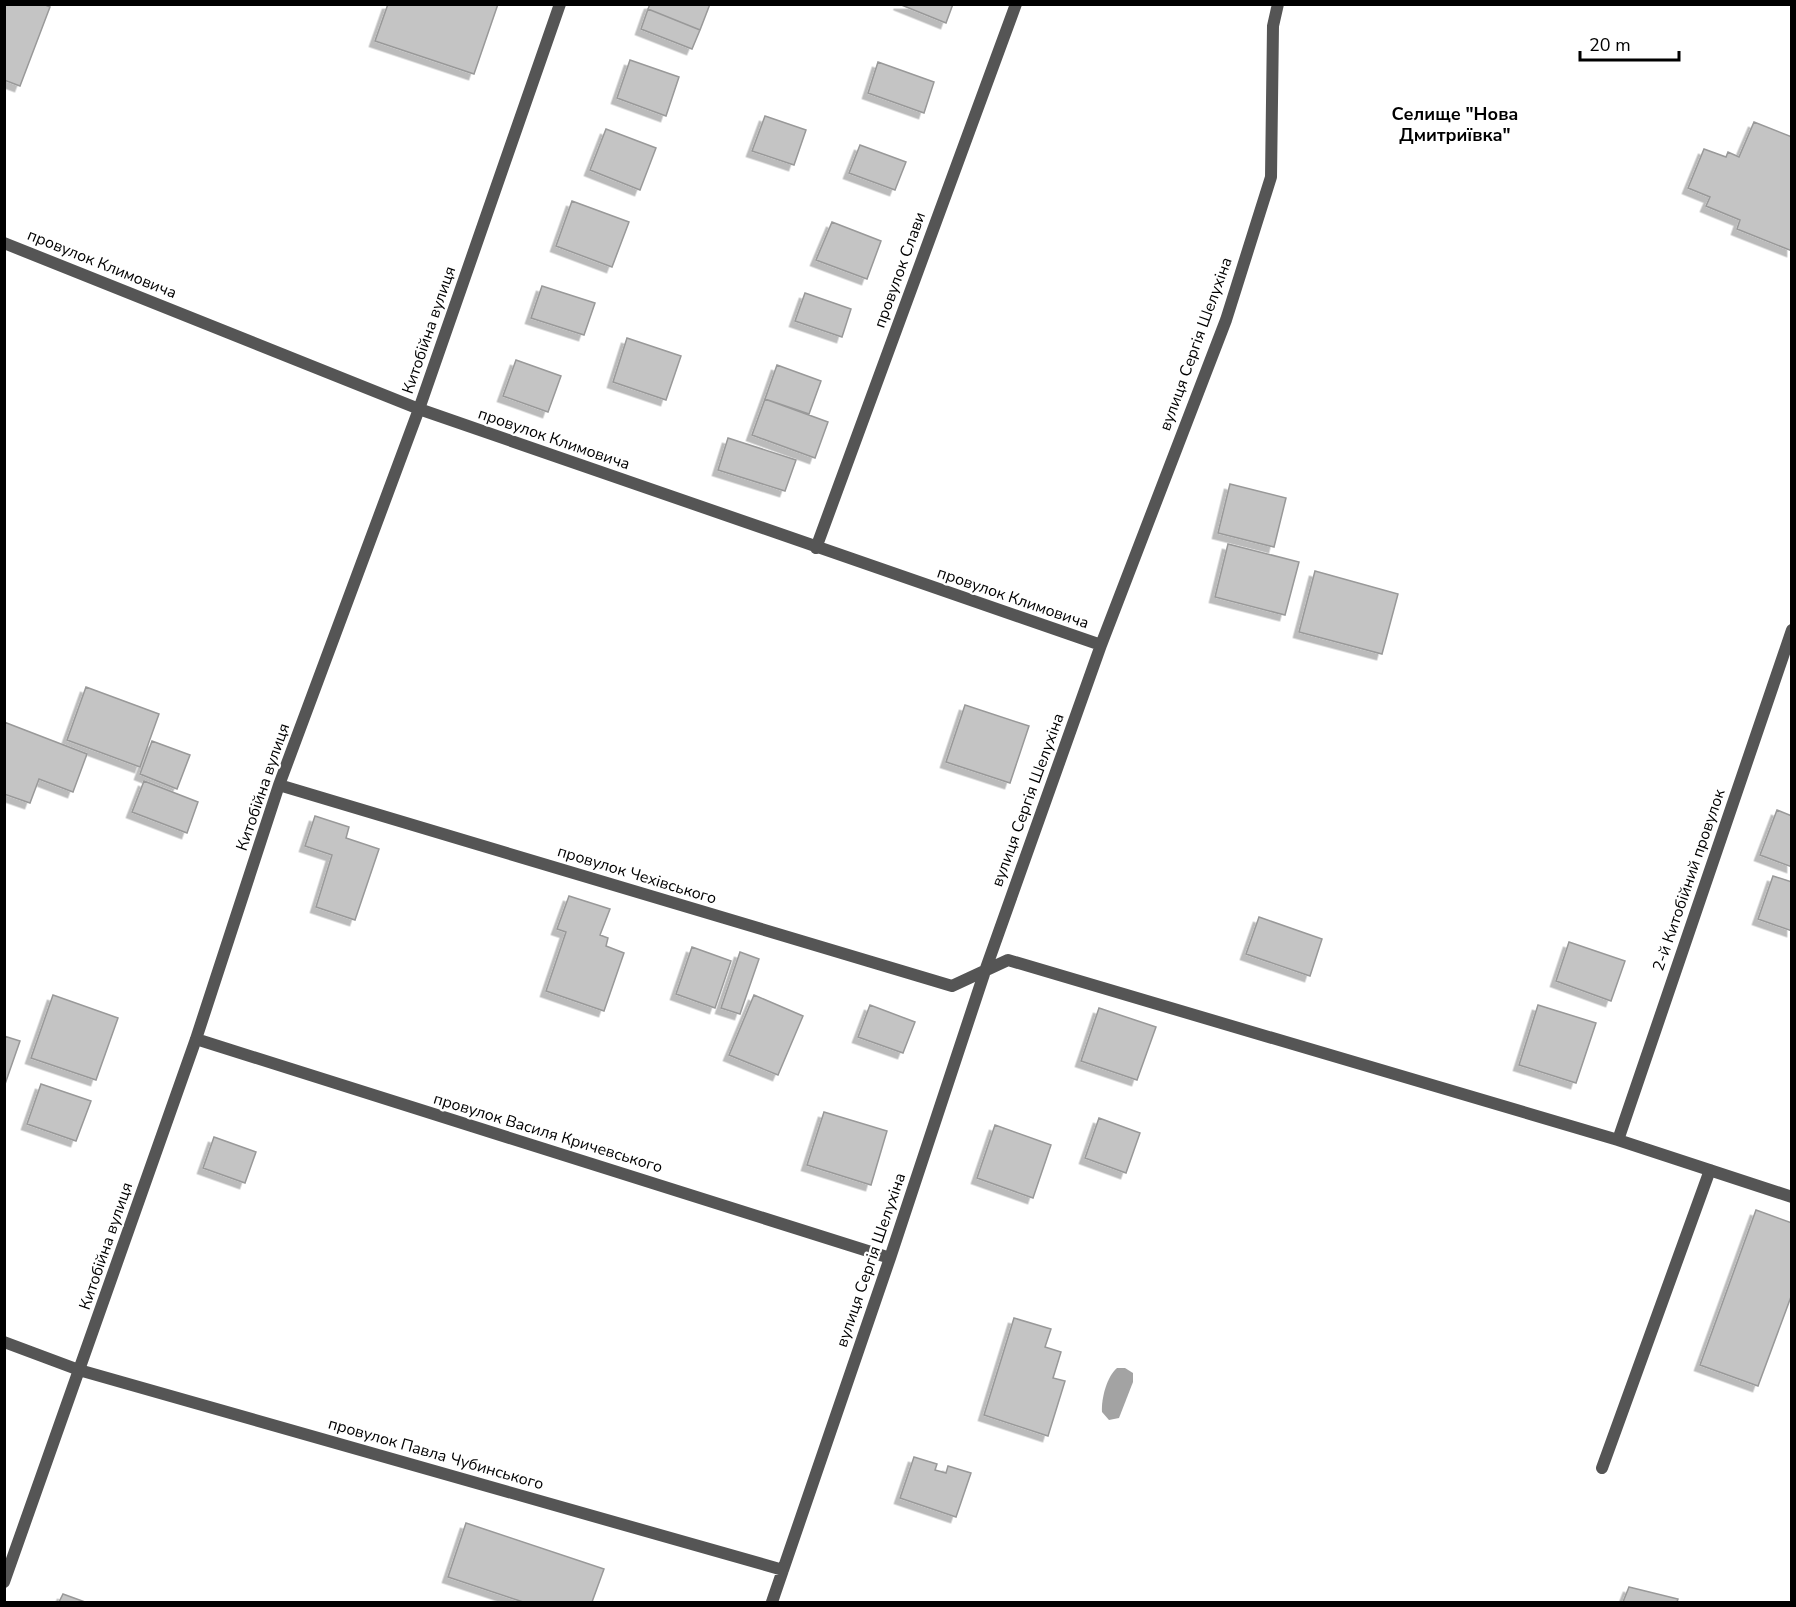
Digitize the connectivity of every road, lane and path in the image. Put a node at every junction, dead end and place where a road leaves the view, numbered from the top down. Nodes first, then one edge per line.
1 (560, 4) edge
2 (1016, 4) edge
3 (1278, 4) edge
4 (4, 243) edge
5 (419, 409) junction
6 (816, 548) junction
7 (1791, 630) edge
8 (1101, 645) junction
9 (279, 785) junction
10 (985, 971) junction
11 (196, 1040) junction
12 (1618, 1140) junction
13 (1710, 1170) junction
14 (1791, 1197) edge
15 (890, 1258) junction
16 (4, 1342) edge
17 (80, 1370) junction
18 (1602, 1468) dead end
19 (783, 1570) junction
20 (4, 1582) edge
21 (772, 1602) edge

1 - 5 street, Китобійна вулиця
2 - 6 street, провулок Слави
3 - 8 street, вулиця Сергія Шелухіна
4 - 5 street, провулок Климовича
5 - 6 street, провулок Климовича
5 - 9 street, Китобійна вулиця
6 - 8 street, провулок Климовича
7 - 12 street, 2-й Китобійний провулок
8 - 10 street, вулиця Сергія Шелухіна
9 - 10 street, провулок Чехівського
9 - 11 street, Китобійна вулиця
10 - 12 street, провулок Чехівського
10 - 15 street, вулиця Сергія Шелухіна
11 - 15 street, провулок Василя Кричевського
11 - 17 street, Китобійна вулиця
12 - 13 street, провулок Чехівського
13 - 14 street, провулок Чехівського
13 - 18 street
15 - 19 street, вулиця Сергія Шелухіна
16 - 17 street, провулок Павла Чубинського
17 - 19 street, провулок Павла Чубинського
17 - 20 street, Китобійна вулиця
19 - 21 street, вулиця Сергія Шелухіна

